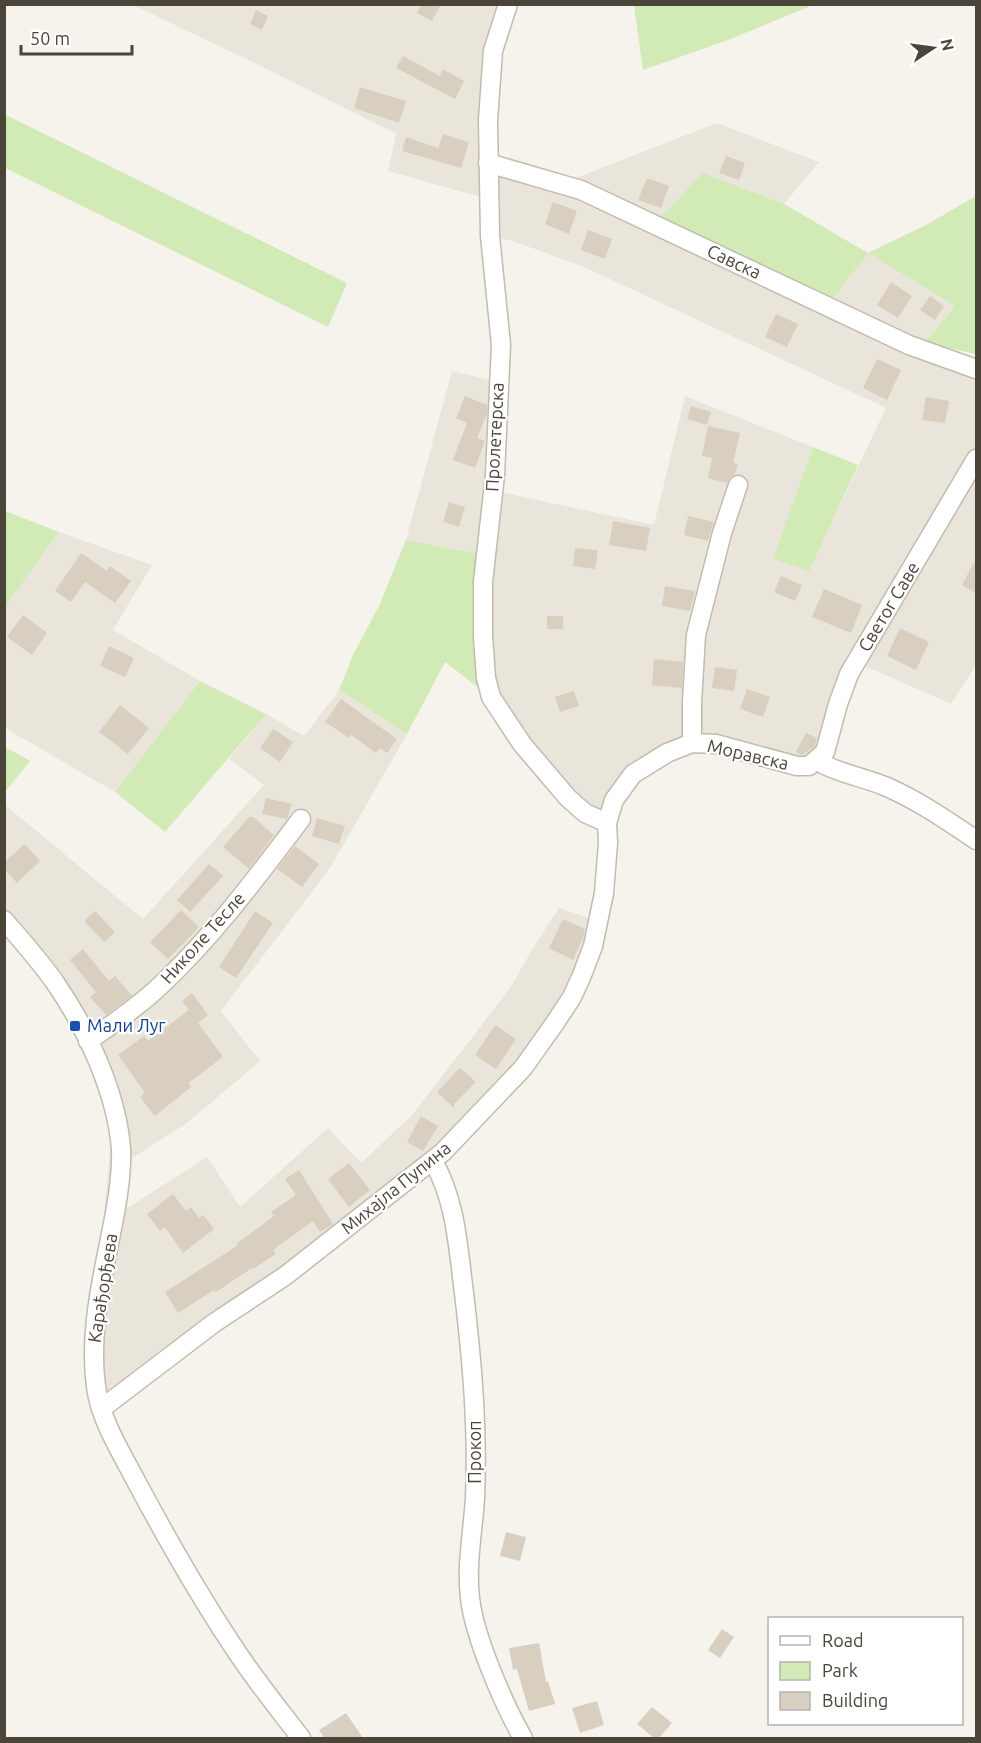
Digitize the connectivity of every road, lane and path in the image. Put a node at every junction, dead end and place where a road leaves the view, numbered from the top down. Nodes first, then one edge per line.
1 (508, 4) edge
2 (488, 163) junction
3 (976, 369) edge
4 (976, 459) edge
5 (738, 485) dead end
6 (692, 743) junction
7 (817, 761) junction
8 (301, 819) dead end
9 (607, 823) junction
10 (976, 840) edge
11 (4, 920) edge
12 (88, 1041) junction
13 (433, 1161) junction
14 (102, 1409) junction
15 (301, 1738) edge
16 (523, 1738) edge

1 - 2 street, Пролетерска
2 - 3 street, Савска
2 - 9 street, Пролетерска
4 - 7 street, Светог Саве
5 - 6 street
6 - 7 street, Моравска
6 - 9 street, Моравска
7 - 10 street, Моравска
8 - 12 street, Николе Тесле
9 - 13 street, Михајла Пупина
11 - 12 street, Карађорђева
12 - 14 street, Карађорђева
13 - 14 street, Михајла Пупина
13 - 16 street, Прокоп
14 - 15 street, Карађорђева

